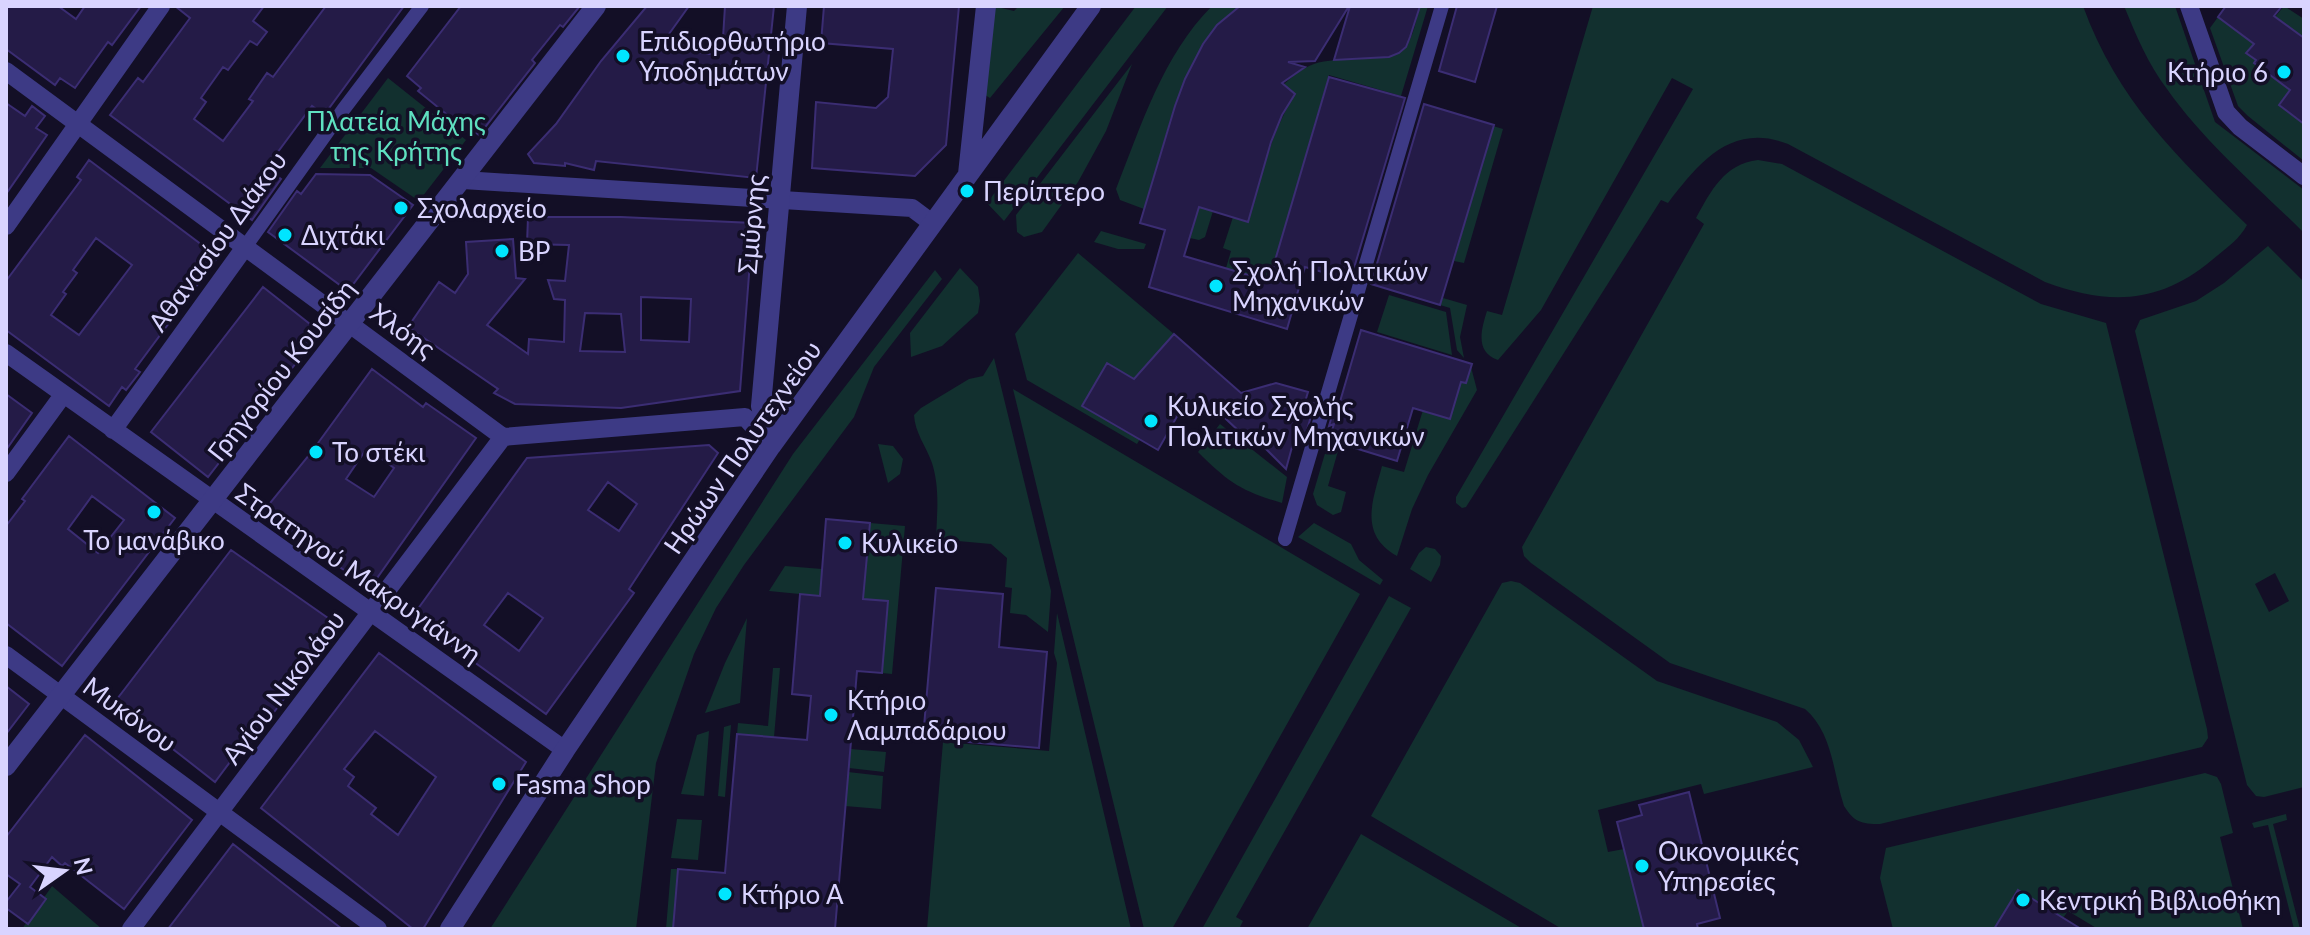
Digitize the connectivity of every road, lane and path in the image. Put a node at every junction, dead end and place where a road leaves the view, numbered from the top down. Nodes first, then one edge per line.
1 (161, 6) edge
2 (422, 6) edge
3 (596, 6) edge
4 (797, 6) edge
5 (986, 6) edge
6 (1091, 6) edge
7 (1442, 6) edge
8 (2189, 6) edge
9 (6, 71) edge
10 (77, 123) junction
11 (968, 174) junction
12 (2304, 176) edge
13 (463, 180) junction
14 (779, 198) junction
15 (932, 223) junction
16 (6, 226) edge
17 (245, 247) junction
18 (351, 324) junction
19 (6, 353) edge
20 (63, 395) junction
21 (113, 430) junction
22 (503, 437) junction
23 (771, 446) junction
24 (6, 473) edge
25 (212, 500) junction
26 (1285, 539) dead end
27 (371, 613) junction
28 (6, 655) edge
29 (59, 696) junction
30 (565, 750) junction
31 (6, 766) edge
32 (221, 812) junction
33 (131, 929) edge
34 (378, 929) edge
35 (450, 929) edge

1 - 10 street
2 - 17 street, Αθανασίου Διάκου
3 - 13 street, Γρηγορίου Κουσίδη
4 - 14 street, Σμύρνης
5 - 11 street
6 - 11 street, Ηρώων Πολυτεχνείου
7 - 26 street
8 - 12 street
9 - 10 street, Χλόης
10 - 16 street
10 - 17 street, Χλόης
11 - 15 street, Ηρώων Πολυτεχνείου
13 - 14 street
13 - 18 street, Γρηγορίου Κουσίδη
14 - 15 street
14 - 23 street, Σμύρνης
15 - 23 street, Ηρώων Πολυτεχνείου
17 - 18 street, Χλόης
17 - 21 street, Αθανασίου Διάκου
18 - 22 street, Χλόης
18 - 25 street, Γρηγορίου Κουσίδη
19 - 20 street, Στρατηγού Μακρυγιάννη
20 - 21 street, Στρατηγού Μακρυγιάννη
20 - 24 street
21 - 25 street, Στρατηγού Μακρυγιάννη
22 - 23 street
22 - 27 street, Αγίου Νικολάου
23 - 30 street, Ηρώων Πολυτεχνείου
25 - 27 street, Στρατηγού Μακρυγιάννη
25 - 29 street, Γρηγορίου Κουσίδη
27 - 30 street, Στρατηγού Μακρυγιάννη
27 - 32 street, Αγίου Νικολάου
28 - 29 street, Μυκόνου
29 - 31 street, Γρηγορίου Κουσίδη
29 - 32 street, Μυκόνου
30 - 35 street, Ηρώων Πολυτεχνείου
32 - 33 street, Αγίου Νικολάου
32 - 34 street, Μυκόνου

